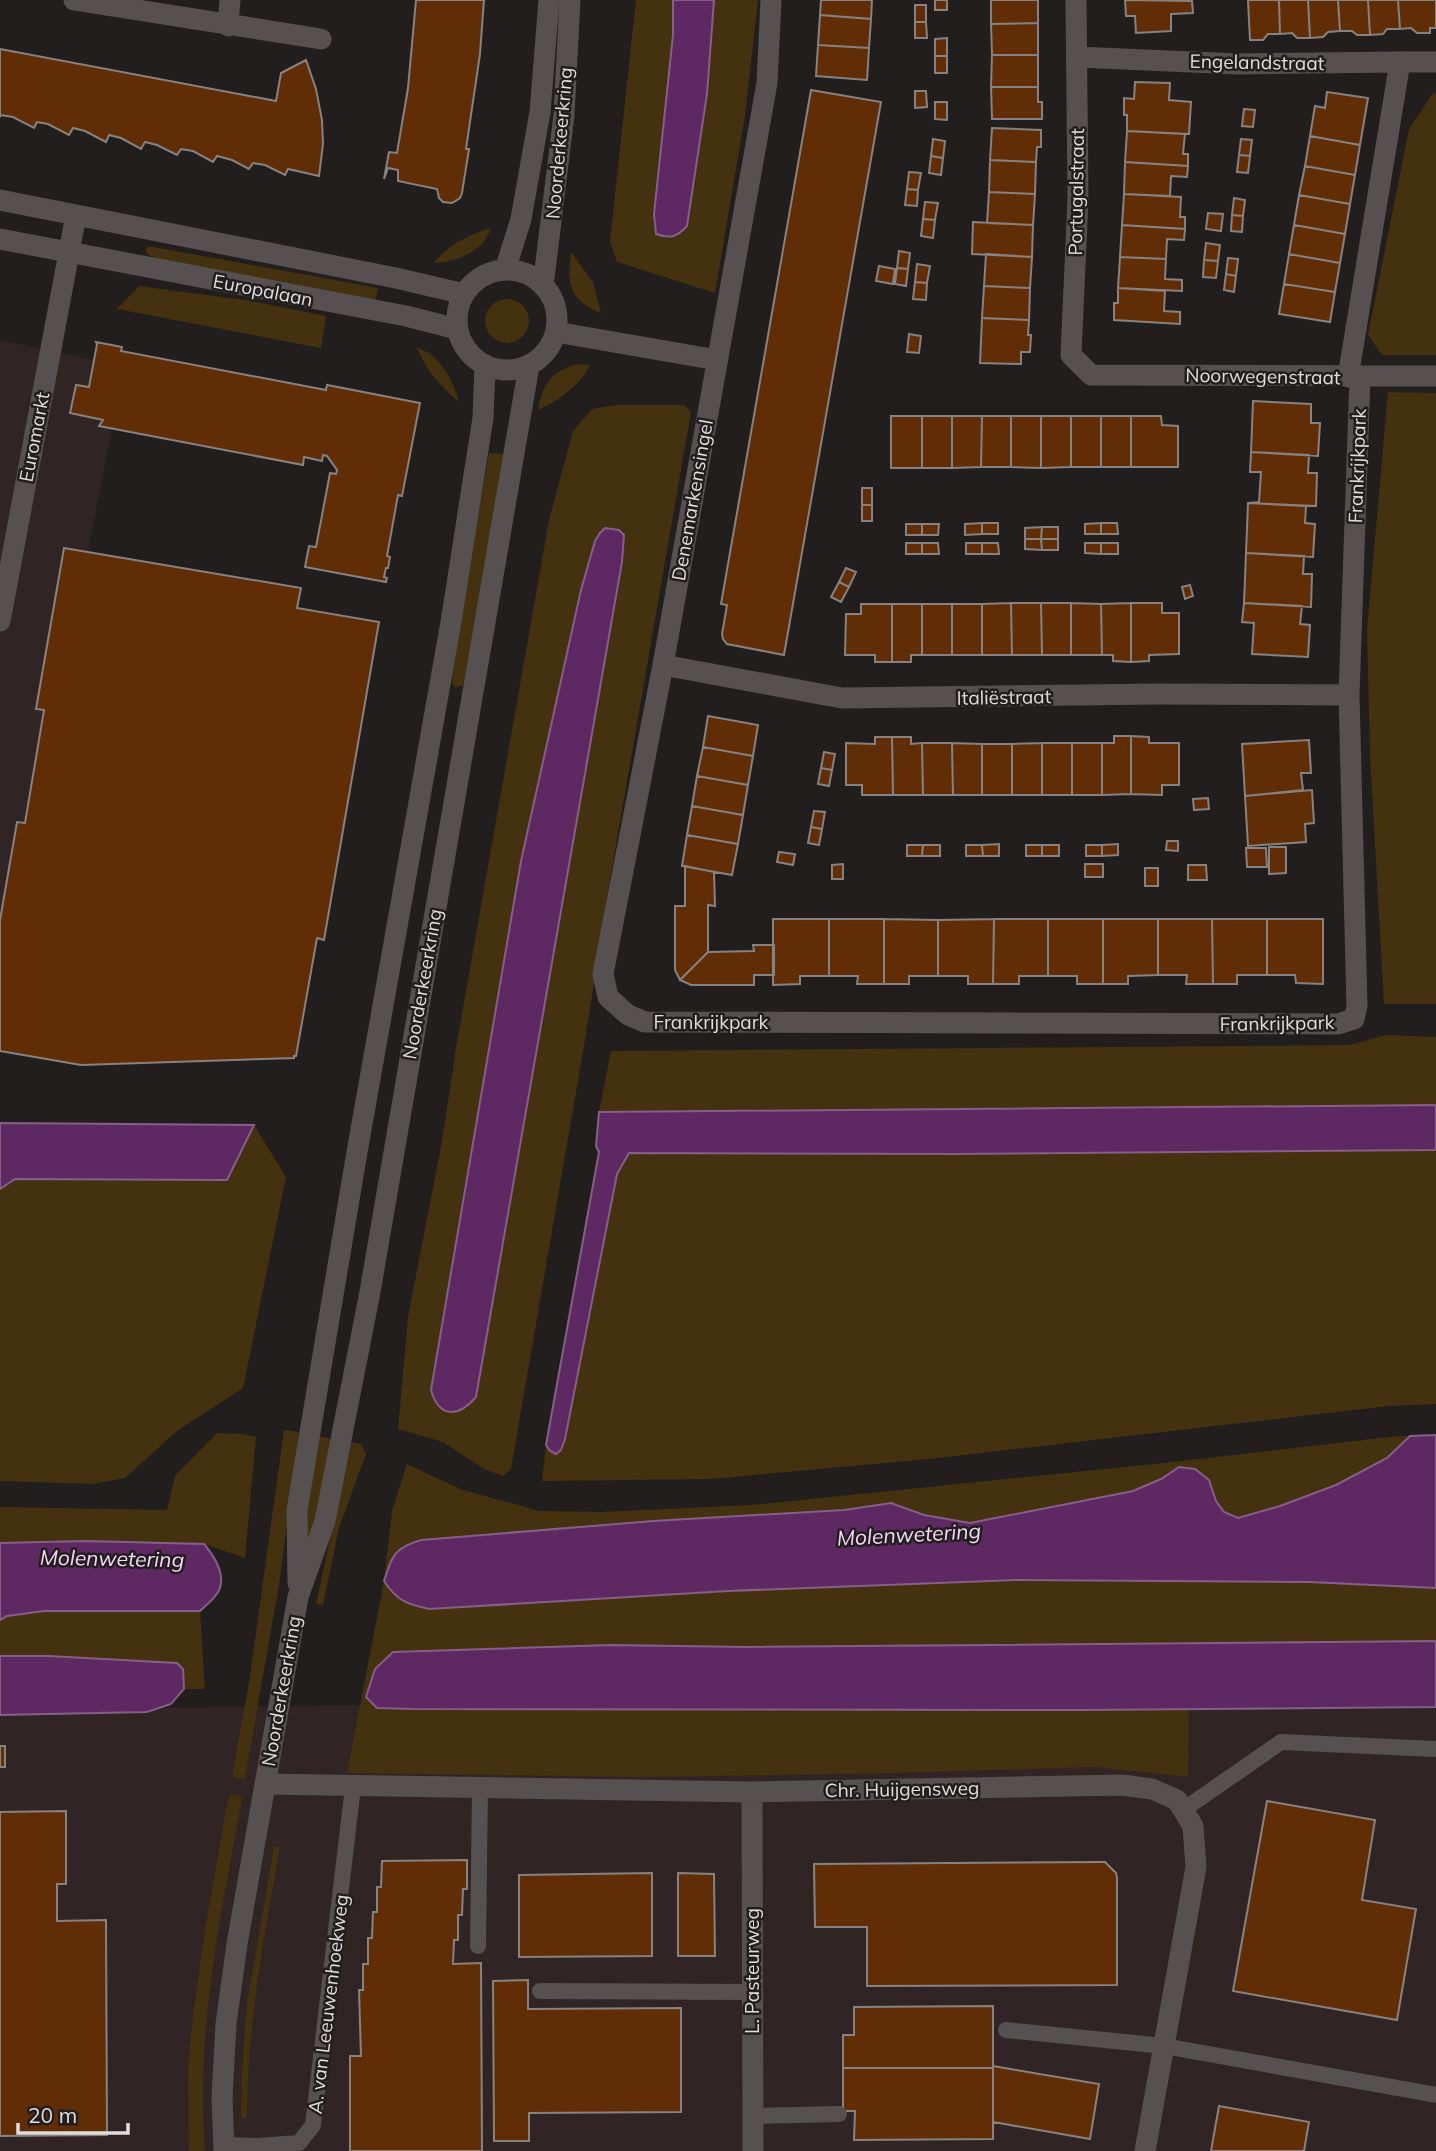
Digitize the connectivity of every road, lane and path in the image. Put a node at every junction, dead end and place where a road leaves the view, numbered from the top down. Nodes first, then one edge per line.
1 (74, 0) edge
2 (230, 0) edge
3 (549, 0) edge
4 (570, 0) edge
5 (771, 0) edge
6 (1076, 0) edge
7 (228, 26) junction
8 (321, 39) dead end
9 (1077, 57) junction
10 (1400, 62) junction
11 (1436, 62) edge
12 (0, 200) edge
13 (76, 215) junction
14 (0, 239) edge
15 (69, 253) junction
16 (505, 270) junction
17 (544, 286) junction
18 (464, 294) junction
19 (457, 329) junction
20 (556, 332) junction
21 (717, 360) junction
22 (485, 365) junction
23 (529, 366) junction
24 (1091, 374) joint
25 (1436, 376) edge
26 (1354, 377) junction
27 (0, 621) edge
28 (663, 665) junction
29 (1349, 695) junction
30 (608, 997) joint
31 (298, 1597) junction
32 (1436, 1749) edge
33 (265, 1784) junction
34 (354, 1787) junction
35 (480, 1788) junction
36 (752, 1792) junction
37 (1183, 1810) junction
38 (478, 1945) dead end
39 (540, 1991) dead end
40 (753, 1992) junction
41 (1006, 2030) dead end
42 (1164, 2046) junction
43 (1436, 2095) edge
44 (839, 2114) dead end
45 (753, 2116) junction
46 (224, 2148) edge
47 (753, 2151) edge
48 (1145, 2151) edge

1 - 7 street
2 - 7 street
3 - 16 street, Noorderkeerkring
4 - 17 street, Noorderkeerkring
5 - 21 street, Denemarkensingel
6 - 9 street, Portugalstraat
7 - 8 street
9 - 10 street, Engelandstraat
9 - 24 street, Portugalstraat
10 - 11 street, Engelandstraat
10 - 26 street, Frankrijkpark
12 - 13 street, Europalaan
13 - 15 street
13 - 18 street, Europalaan
14 - 15 street, Europalaan
15 - 19 street, Europalaan
15 - 27 street, Euromarkt
16 - 17 street
16 - 18 street
17 - 20 street
18 - 19 street
19 - 22 street
20 - 21 street
20 - 23 street
21 - 28 street, Denemarkensingel
22 - 23 street
22 - 31 street, Noorderkeerkring
23 - 31 street, Noorderkeerkring
24 - 26 street, Noorwegenstraat
25 - 26 street, Noorwegenstraat
26 - 29 street, Frankrijkpark
28 - 29 street, Italiëstraat
28 - 30 street, Denemarkensingel
29 - 30 street, Frankrijkpark
31 - 33 street, Noorderkeerkring
32 - 37 lane
33 - 34 street, Chr. Huijgensweg
33 - 46 street, A. van Leeuwenhoekweg
34 - 35 street, Chr. Huijgensweg
34 - 46 lane, A. van Leeuwenhoekweg
35 - 36 street, Chr. Huijgensweg
35 - 38 lane
36 - 37 street, Chr. Huijgensweg
36 - 40 street, L. Pasteurweg
37 - 42 street
39 - 40 lane
40 - 45 street, L. Pasteurweg
41 - 42 lane
42 - 43 lane
42 - 48 street
44 - 45 lane
45 - 47 street, L. Pasteurweg

